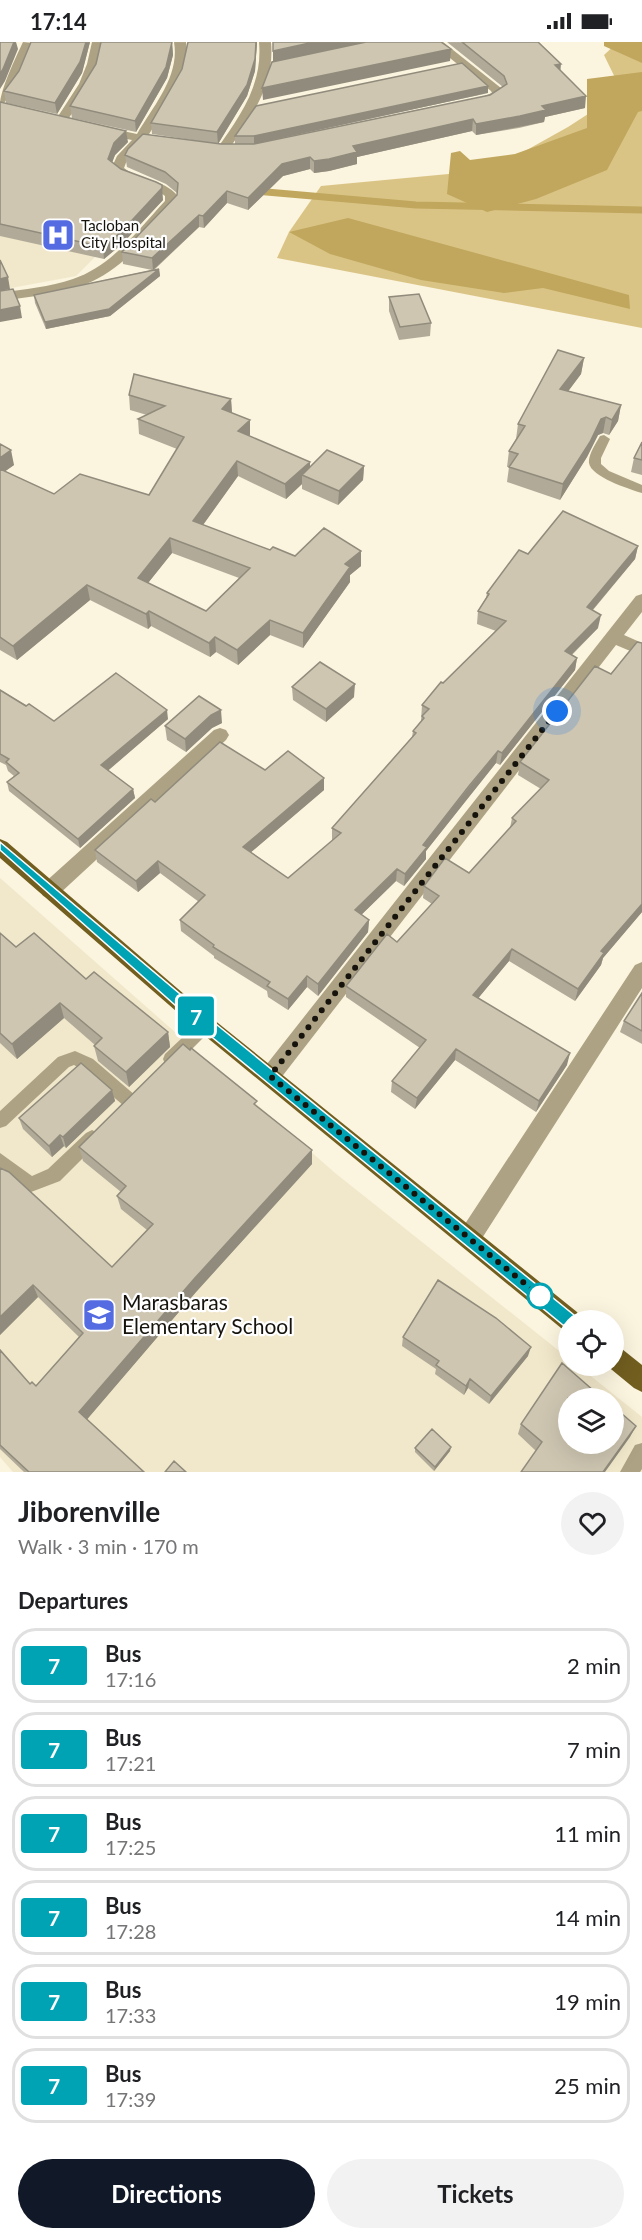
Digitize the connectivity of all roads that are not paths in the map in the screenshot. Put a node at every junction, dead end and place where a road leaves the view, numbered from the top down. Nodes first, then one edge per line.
1 (98, 42) edge
2 (180, 42) edge
3 (265, 42) edge
4 (436, 42) edge
5 (29, 43) edge
6 (0, 100) edge
7 (466, 105) edge
8 (62, 121) edge
9 (95, 129) edge
10 (140, 139) junction
11 (175, 144) edge
12 (222, 150) edge
13 (0, 297) edge
14 (604, 440) dead end
15 (642, 489) edge
16 (642, 600) edge
17 (615, 638) junction
18 (642, 650) edge
19 (220, 735) dead end
20 (0, 847) edge
21 (50, 890) junction
22 (642, 971) edge
23 (206, 1025) junction
24 (159, 1072) edge
25 (270, 1076) junction
26 (144, 1086) edge
27 (0, 1121) edge
28 (105, 1125) edge
29 (0, 1161) edge
30 (469, 1238) junction
31 (558, 1311) edge
32 (624, 1365) edge
33 (642, 1380) edge
34 (642, 1452) edge
35 (629, 1472) edge

1 - 8 street
2 - 10 street
3 - 12 street
4 - 7 street
5 - 6 street
9 - 10 street
10 - 11 street
10 - 13 street
14 - 15 lane
16 - 17 street
17 - 18 street
17 - 25 street
19 - 21 street
20 - 21 main road
21 - 23 main road
22 - 30 street
23 - 24 lane
23 - 25 main road
25 - 30 main road
26 - 27 lane
28 - 29 lane
30 - 31 main road
32 - 33 main road
34 - 35 lane

